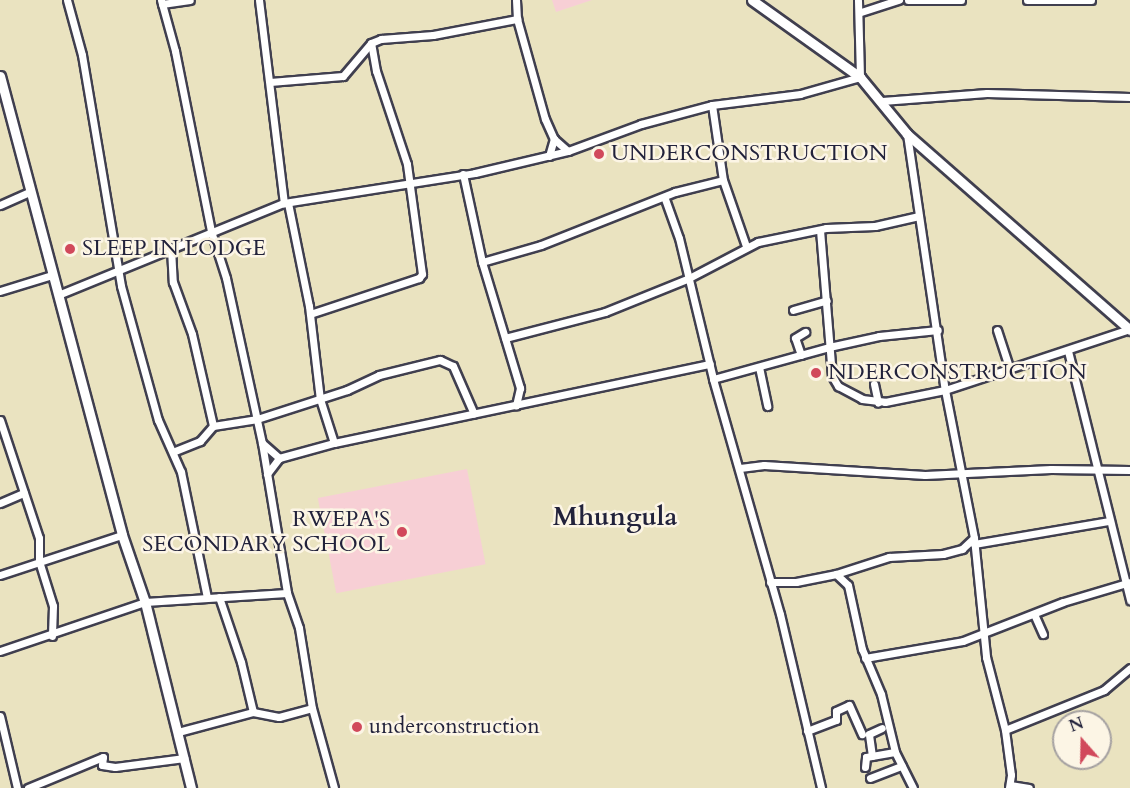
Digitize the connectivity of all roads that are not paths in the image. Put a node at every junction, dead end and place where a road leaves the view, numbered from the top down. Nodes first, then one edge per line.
1 (67, 0) edge
2 (190, 0) edge
3 (259, 0) edge
4 (516, 0) edge
5 (752, 0) edge
6 (858, 0) edge
7 (899, 0) edge
8 (908, 0) edge
9 (961, 0) edge
10 (1027, 0) edge
11 (1091, 0) edge
12 (161, 2) edge
13 (861, 12) junction
14 (517, 19) junction
15 (371, 43) junction
16 (0, 76) edge
17 (860, 77) junction
18 (270, 82) junction
19 (1130, 97) edge
20 (882, 101) junction
21 (712, 105) junction
22 (907, 135) junction
23 (554, 139) junction
24 (568, 151) junction
25 (549, 156) junction
26 (463, 174) junction
27 (408, 180) junction
28 (723, 180) junction
29 (29, 192) junction
30 (665, 199) junction
31 (286, 203) junction
32 (0, 205) edge
33 (919, 216) junction
34 (820, 230) junction
35 (211, 231) junction
36 (746, 246) junction
37 (171, 248) junction
38 (482, 262) junction
39 (118, 271) junction
40 (52, 275) junction
41 (689, 278) junction
42 (0, 291) edge
43 (58, 295) junction
44 (827, 300) junction
45 (793, 310) dead end
46 (310, 314) junction
47 (938, 330) junction
48 (997, 330) dead end
49 (1130, 330) edge
50 (805, 332) dead end
51 (505, 338) junction
52 (829, 347) junction
53 (1068, 351) junction
54 (801, 355) junction
55 (710, 364) junction
56 (759, 367) junction
57 (1009, 367) junction
58 (713, 379) junction
59 (874, 384) dead end
60 (945, 390) junction
61 (320, 399) junction
62 (878, 402) junction
63 (516, 406) junction
64 (767, 406) dead end
65 (474, 414) junction
66 (257, 418) junction
67 (0, 420) edge
68 (213, 426) junction
69 (2, 438) edge
70 (262, 443) junction
71 (334, 443) junction
72 (173, 452) junction
73 (279, 458) junction
74 (740, 468) junction
75 (1098, 468) junction
76 (1130, 470) edge
77 (267, 474) junction
78 (961, 475) junction
79 (24, 493) junction
80 (0, 503) edge
81 (1108, 521) junction
82 (123, 535) junction
83 (974, 541) junction
84 (39, 561) junction
85 (836, 574) junction
86 (0, 575) edge
87 (770, 582) junction
88 (1127, 583) edge
89 (287, 593) junction
90 (207, 597) junction
91 (219, 597) junction
92 (1130, 600) edge
93 (144, 602) junction
94 (1034, 614) junction
95 (984, 633) junction
96 (1043, 634) dead end
97 (52, 636) junction
98 (0, 651) edge
99 (865, 658) junction
100 (1130, 668) edge
101 (312, 708) junction
102 (253, 712) junction
103 (0, 716) edge
104 (882, 728) dead end
105 (1005, 730) junction
106 (178, 732) junction
107 (807, 732) junction
108 (862, 734) dead end
109 (895, 752) junction
110 (872, 756) junction
111 (184, 758) junction
112 (902, 766) junction
113 (865, 767) dead end
114 (870, 778) dead end
115 (1009, 787) edge
116 (17, 788) edge
117 (28, 788) edge
118 (191, 788) edge
119 (334, 788) edge
120 (821, 788) edge
121 (913, 788) edge
122 (1029, 788) edge

1 - 39 street
2 - 12 street
3 - 18 street
4 - 14 street
5 - 17 main road
6 - 13 street
7 - 13 street
8 - 9 street
10 - 11 street
12 - 35 street
13 - 17 street
14 - 15 street
14 - 23 street
15 - 18 street
15 - 27 street
16 - 29 main road
17 - 20 main road
17 - 21 street
18 - 31 street
19 - 20 street
20 - 22 main road
21 - 24 street
21 - 28 street
22 - 33 street
22 - 49 main road
23 - 24 street
23 - 25 street
24 - 25 street
25 - 26 street
26 - 27 street
26 - 38 street
27 - 31 street
27 - 46 street
28 - 30 street
28 - 36 street
29 - 32 street
29 - 40 main road
30 - 38 street
30 - 41 street
31 - 35 street
31 - 46 street
33 - 34 street
33 - 47 street
34 - 36 street
34 - 44 street
35 - 37 street
35 - 66 street
36 - 41 street
37 - 39 street
37 - 68 street
38 - 51 street
39 - 43 street
39 - 72 street
40 - 42 street
40 - 43 main road
41 - 51 street
41 - 55 street
43 - 82 main road
44 - 45 street
44 - 52 street
46 - 61 street
47 - 52 street
47 - 60 street
48 - 57 street
49 - 53 street
50 - 54 street
51 - 63 street
52 - 54 street
52 - 62 street
53 - 57 street
53 - 75 street
54 - 56 street
55 - 58 street
55 - 63 street
56 - 58 street
56 - 64 street
57 - 60 street
58 - 74 street
59 - 62 street
60 - 62 street
60 - 78 street
61 - 65 street
61 - 66 street
61 - 71 street
63 - 65 street
65 - 71 street
66 - 68 street
66 - 70 street
67 - 69 street
68 - 72 street
69 - 79 street
70 - 73 street
70 - 77 street
71 - 73 street
72 - 90 street
73 - 77 street
74 - 78 street
74 - 87 street
75 - 76 street
75 - 78 street
75 - 81 street
77 - 89 street
78 - 83 street
79 - 80 street
79 - 84 street
81 - 83 street
81 - 88 street
82 - 84 street
82 - 93 main road
83 - 85 street
83 - 95 street
84 - 86 street
84 - 97 street
85 - 87 street
85 - 99 street
87 - 107 street
88 - 92 street
88 - 94 street
89 - 91 street
89 - 101 street
90 - 91 street
90 - 93 street
91 - 102 street
93 - 97 street
93 - 106 main road
94 - 95 street
94 - 96 street
95 - 99 street
95 - 105 street
97 - 98 street
99 - 109 street
100 - 105 street
101 - 102 street
101 - 119 street
102 - 106 street
103 - 116 street
104 - 110 street
105 - 115 street
106 - 111 main road
107 - 108 street
107 - 120 street
109 - 110 street
109 - 112 street
110 - 113 street
111 - 117 street
111 - 118 main road
112 - 114 street
112 - 121 street
115 - 122 street

